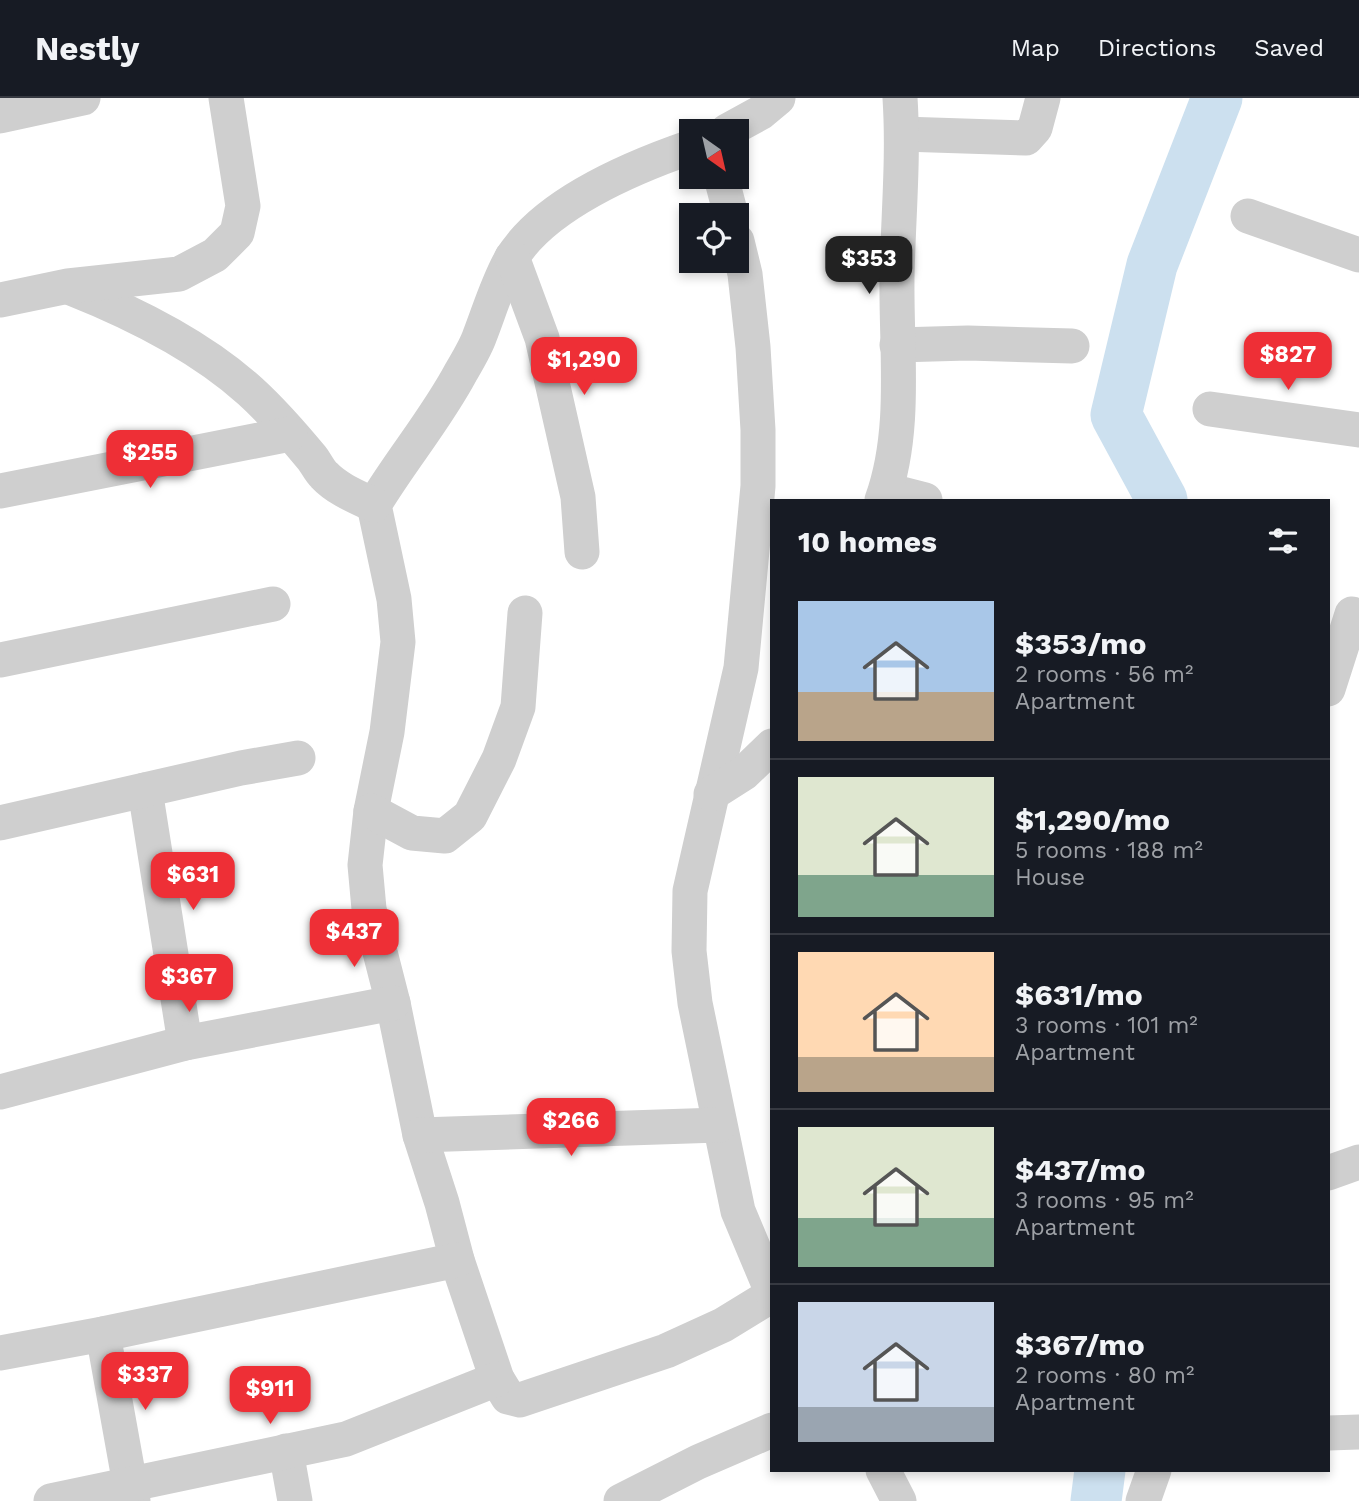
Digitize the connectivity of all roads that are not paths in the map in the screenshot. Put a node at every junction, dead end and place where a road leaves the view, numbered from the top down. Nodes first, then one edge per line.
1 (83, 98) edge
2 (226, 98) edge
3 (778, 98) edge
4 (900, 98) edge
5 (1043, 98) edge
6 (0, 116) edge
7 (749, 119) edge
8 (902, 134) junction
9 (679, 151) edge
10 (1248, 216) dead end
11 (1359, 256) edge
12 (512, 257) junction
13 (745, 273) edge
14 (68, 286) junction
15 (0, 300) edge
16 (897, 345) junction
17 (1072, 346) dead end
18 (1210, 409) dead end
19 (1359, 430) edge
20 (290, 433) junction
21 (0, 491) edge
22 (884, 495) edge
23 (917, 499) edge
24 (373, 505) junction
25 (582, 552) dead end
26 (273, 604) dead end
27 (1347, 612) edge
28 (525, 613) dead end
29 (0, 660) edge
30 (1330, 681) edge
31 (770, 748) edge
32 (298, 758) dead end
33 (145, 790) junction
34 (711, 794) junction
35 (371, 811) junction
36 (0, 823) edge
37 (393, 1003) junction
38 (185, 1043) junction
39 (0, 1092) edge
40 (719, 1125) junction
41 (420, 1135) junction
42 (1359, 1162) edge
43 (1330, 1172) edge
44 (457, 1260) junction
45 (770, 1288) edge
46 (770, 1294) edge
47 (103, 1334) junction
48 (0, 1353) edge
49 (497, 1379) junction
50 (770, 1431) edge
51 (1359, 1432) edge
52 (1330, 1433) edge
53 (285, 1451) junction
54 (885, 1472) edge
55 (1153, 1472) edge
56 (132, 1493) edge
57 (51, 1501) edge
58 (295, 1501) edge
59 (621, 1501) edge
60 (899, 1501) edge
61 (1143, 1501) edge

1 - 6 street
2 - 14 street
3 - 7 street
4 - 8 street
5 - 8 street
8 - 16 street
9 - 12 street
10 - 11 street
12 - 24 street
12 - 25 street
13 - 34 street
14 - 15 street
14 - 20 street
16 - 17 street
16 - 22 street
18 - 19 street
20 - 21 street
20 - 24 street
22 - 23 street
24 - 35 street
26 - 29 street
27 - 30 street
28 - 35 street
31 - 34 street
32 - 33 street
33 - 36 street
33 - 38 street
34 - 40 street
35 - 37 street
37 - 38 street
37 - 41 street
38 - 39 street
40 - 41 street
40 - 45 street
41 - 44 street
42 - 43 street
44 - 47 street
44 - 49 street
46 - 49 street
47 - 48 street
47 - 56 street
49 - 53 street
50 - 59 street
51 - 52 street
53 - 56 street
53 - 58 street
54 - 60 street
55 - 61 street
56 - 57 street

